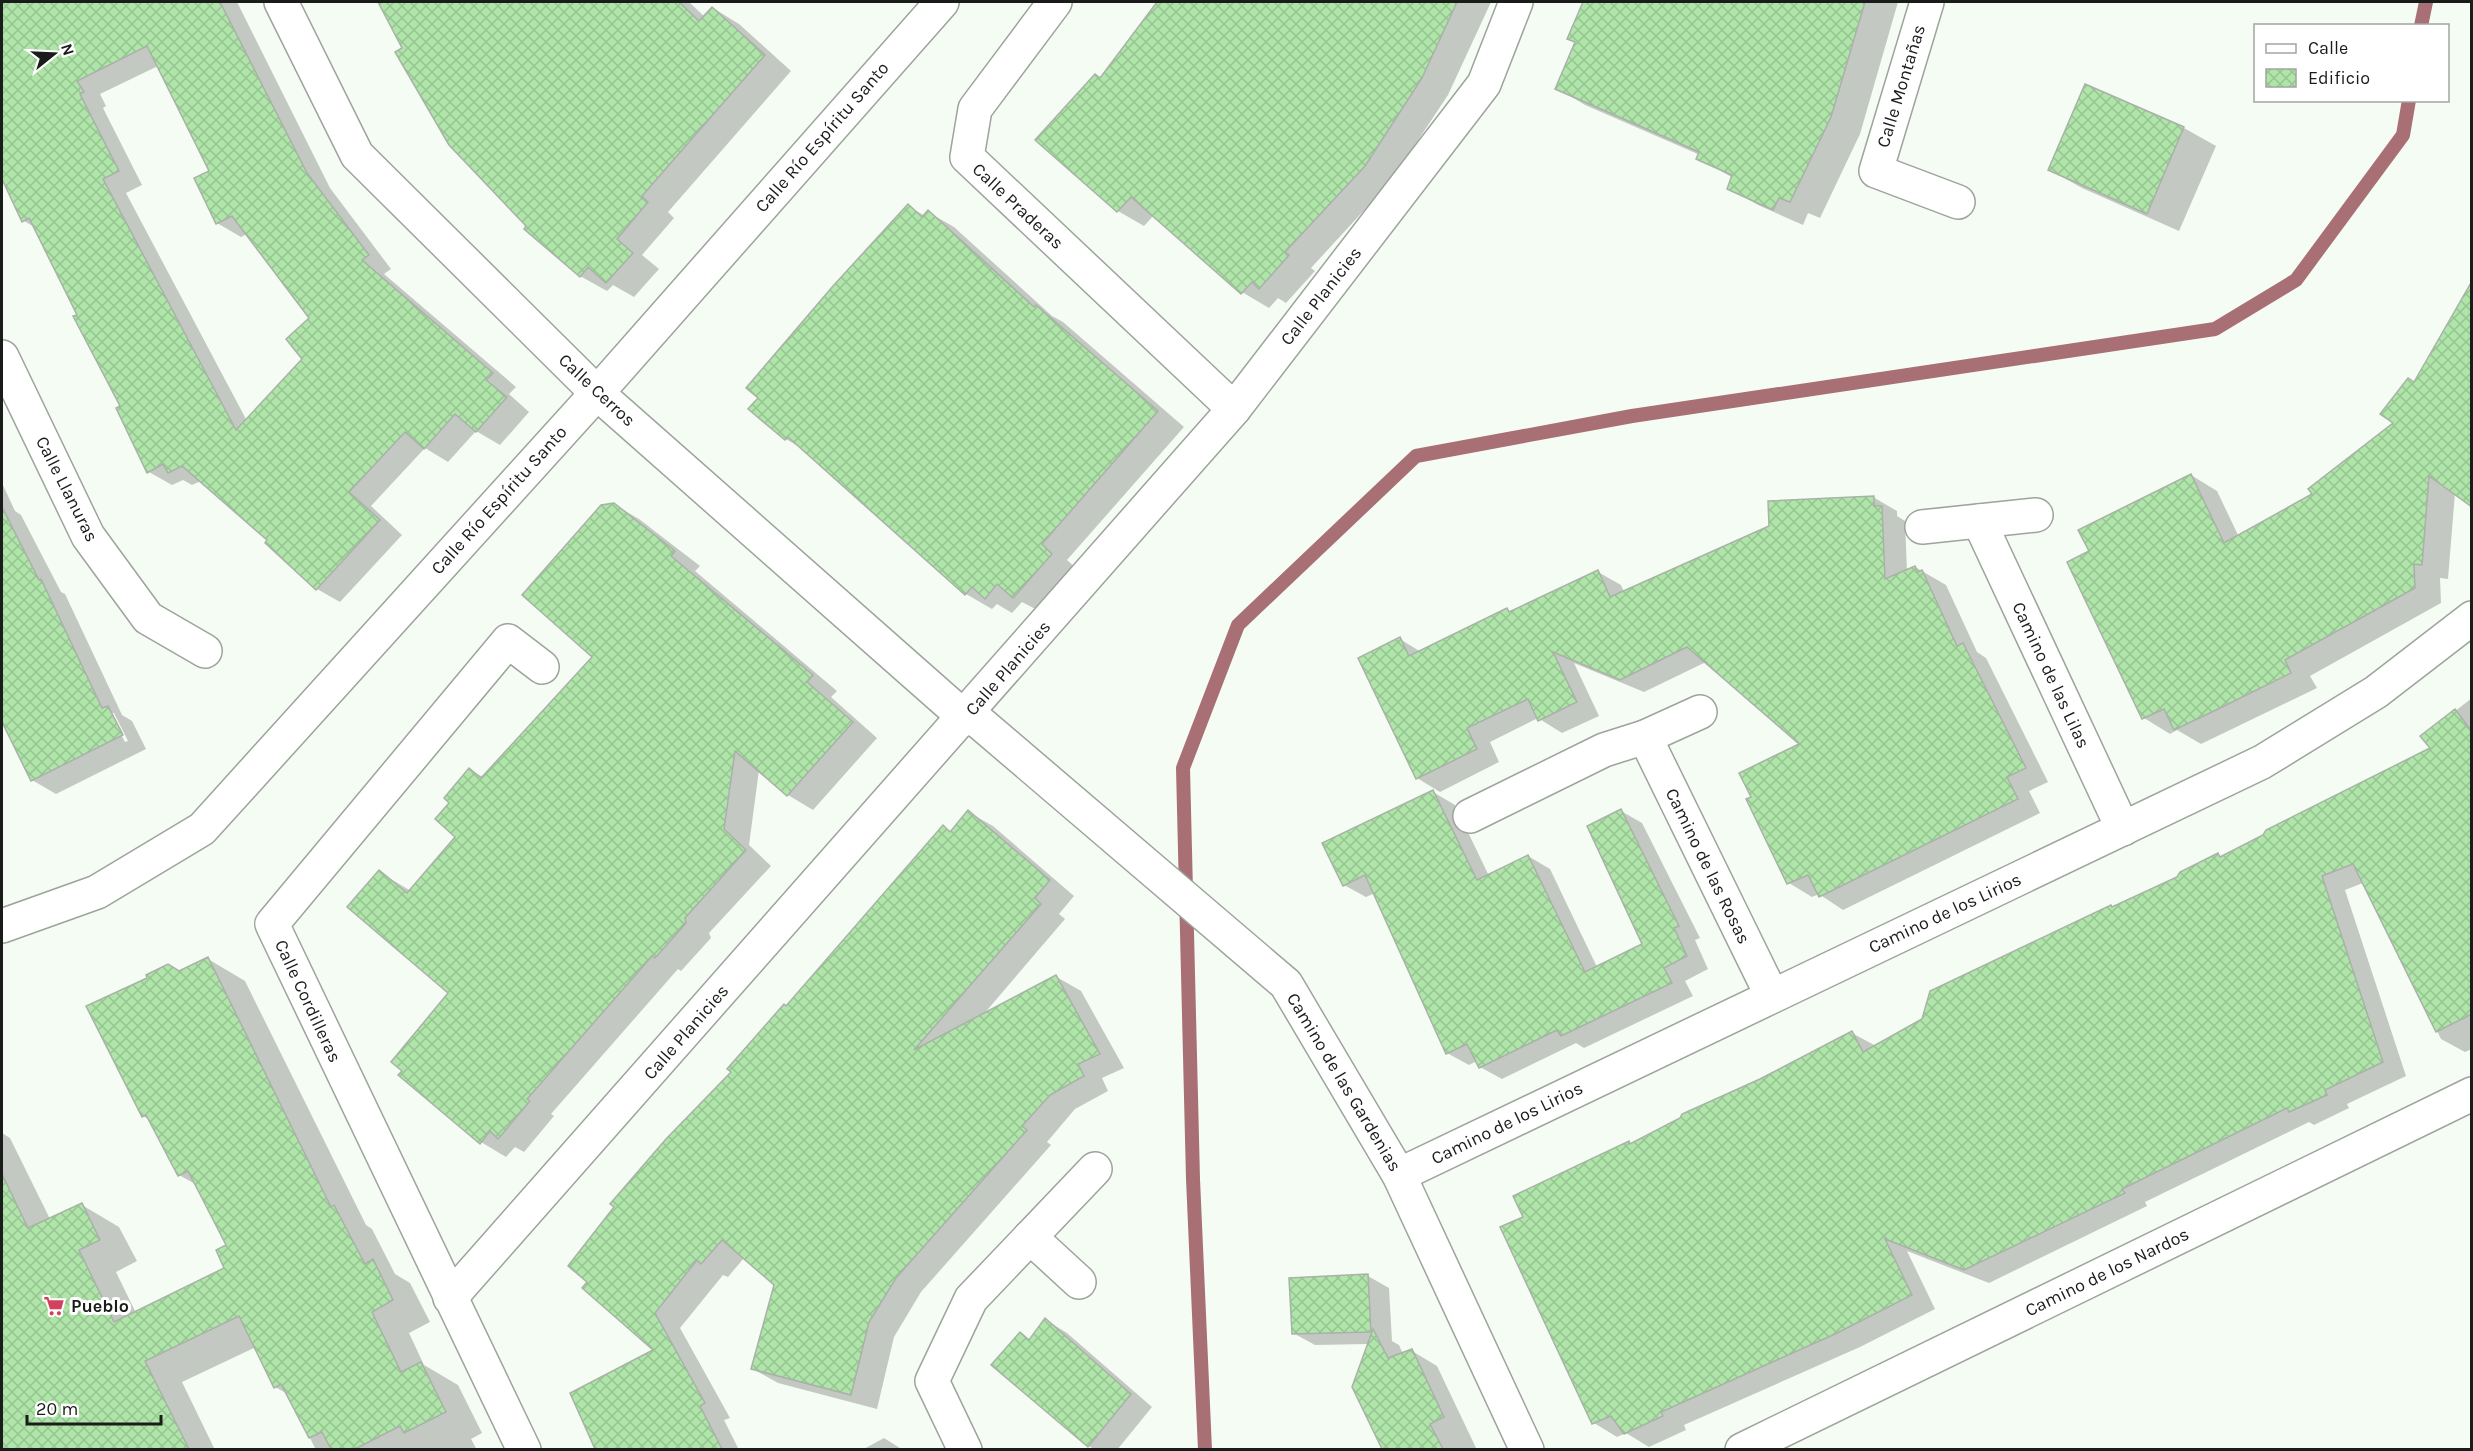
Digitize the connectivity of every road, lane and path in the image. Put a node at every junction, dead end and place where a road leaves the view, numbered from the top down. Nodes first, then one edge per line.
1 (281, 2) edge
2 (942, 2) edge
3 (1055, 2) edge
4 (1516, 2) edge
5 (1927, 2) edge
6 (1958, 202) dead end
7 (2, 357) edge
8 (597, 393) junction
9 (1234, 409) junction
10 (2036, 515) dead end
11 (1979, 521) junction
12 (1922, 527) dead end
13 (2472, 618) edge
14 (205, 651) dead end
15 (542, 667) dead end
16 (1700, 712) dead end
17 (971, 719) junction
18 (1645, 737) junction
19 (1470, 816) dead end
20 (2123, 829) junction
21 (2, 926) edge
22 (1772, 996) junction
23 (2472, 1094) edge
24 (1095, 1168) dead end
25 (1400, 1175) junction
26 (1030, 1237) junction
27 (1079, 1282) dead end
28 (450, 1298) junction
29 (524, 1449) edge
30 (965, 1449) edge
31 (1527, 1449) edge
32 (1742, 1449) edge

1 - 8 street, Calle Cerros
2 - 8 street, Calle Río Espíritu Santo
3 - 9 street, Calle Praderas
4 - 9 street, Calle Planicies
5 - 6 street, Calle Montañas
7 - 14 street, Calle Llanuras
8 - 17 street, Calle Cerros
8 - 21 street, Calle Río Espíritu Santo
9 - 17 street, Calle Planicies
10 - 11 street
11 - 12 street
11 - 20 street, Camino de las Lilas
13 - 20 street, Camino de los Lirios
15 - 28 street, Calle Cordilleras
16 - 18 street
17 - 25 street, Camino de las Gardenias
17 - 28 street, Calle Planicies
18 - 19 street
18 - 22 street, Camino de las Rosas
20 - 22 street, Camino de los Lirios
22 - 25 street, Camino de los Lirios
23 - 32 street, Camino de los Nardos
24 - 26 street
25 - 31 street, Camino de las Gardenias
26 - 27 street
26 - 30 street
28 - 29 street, Calle Cordilleras

